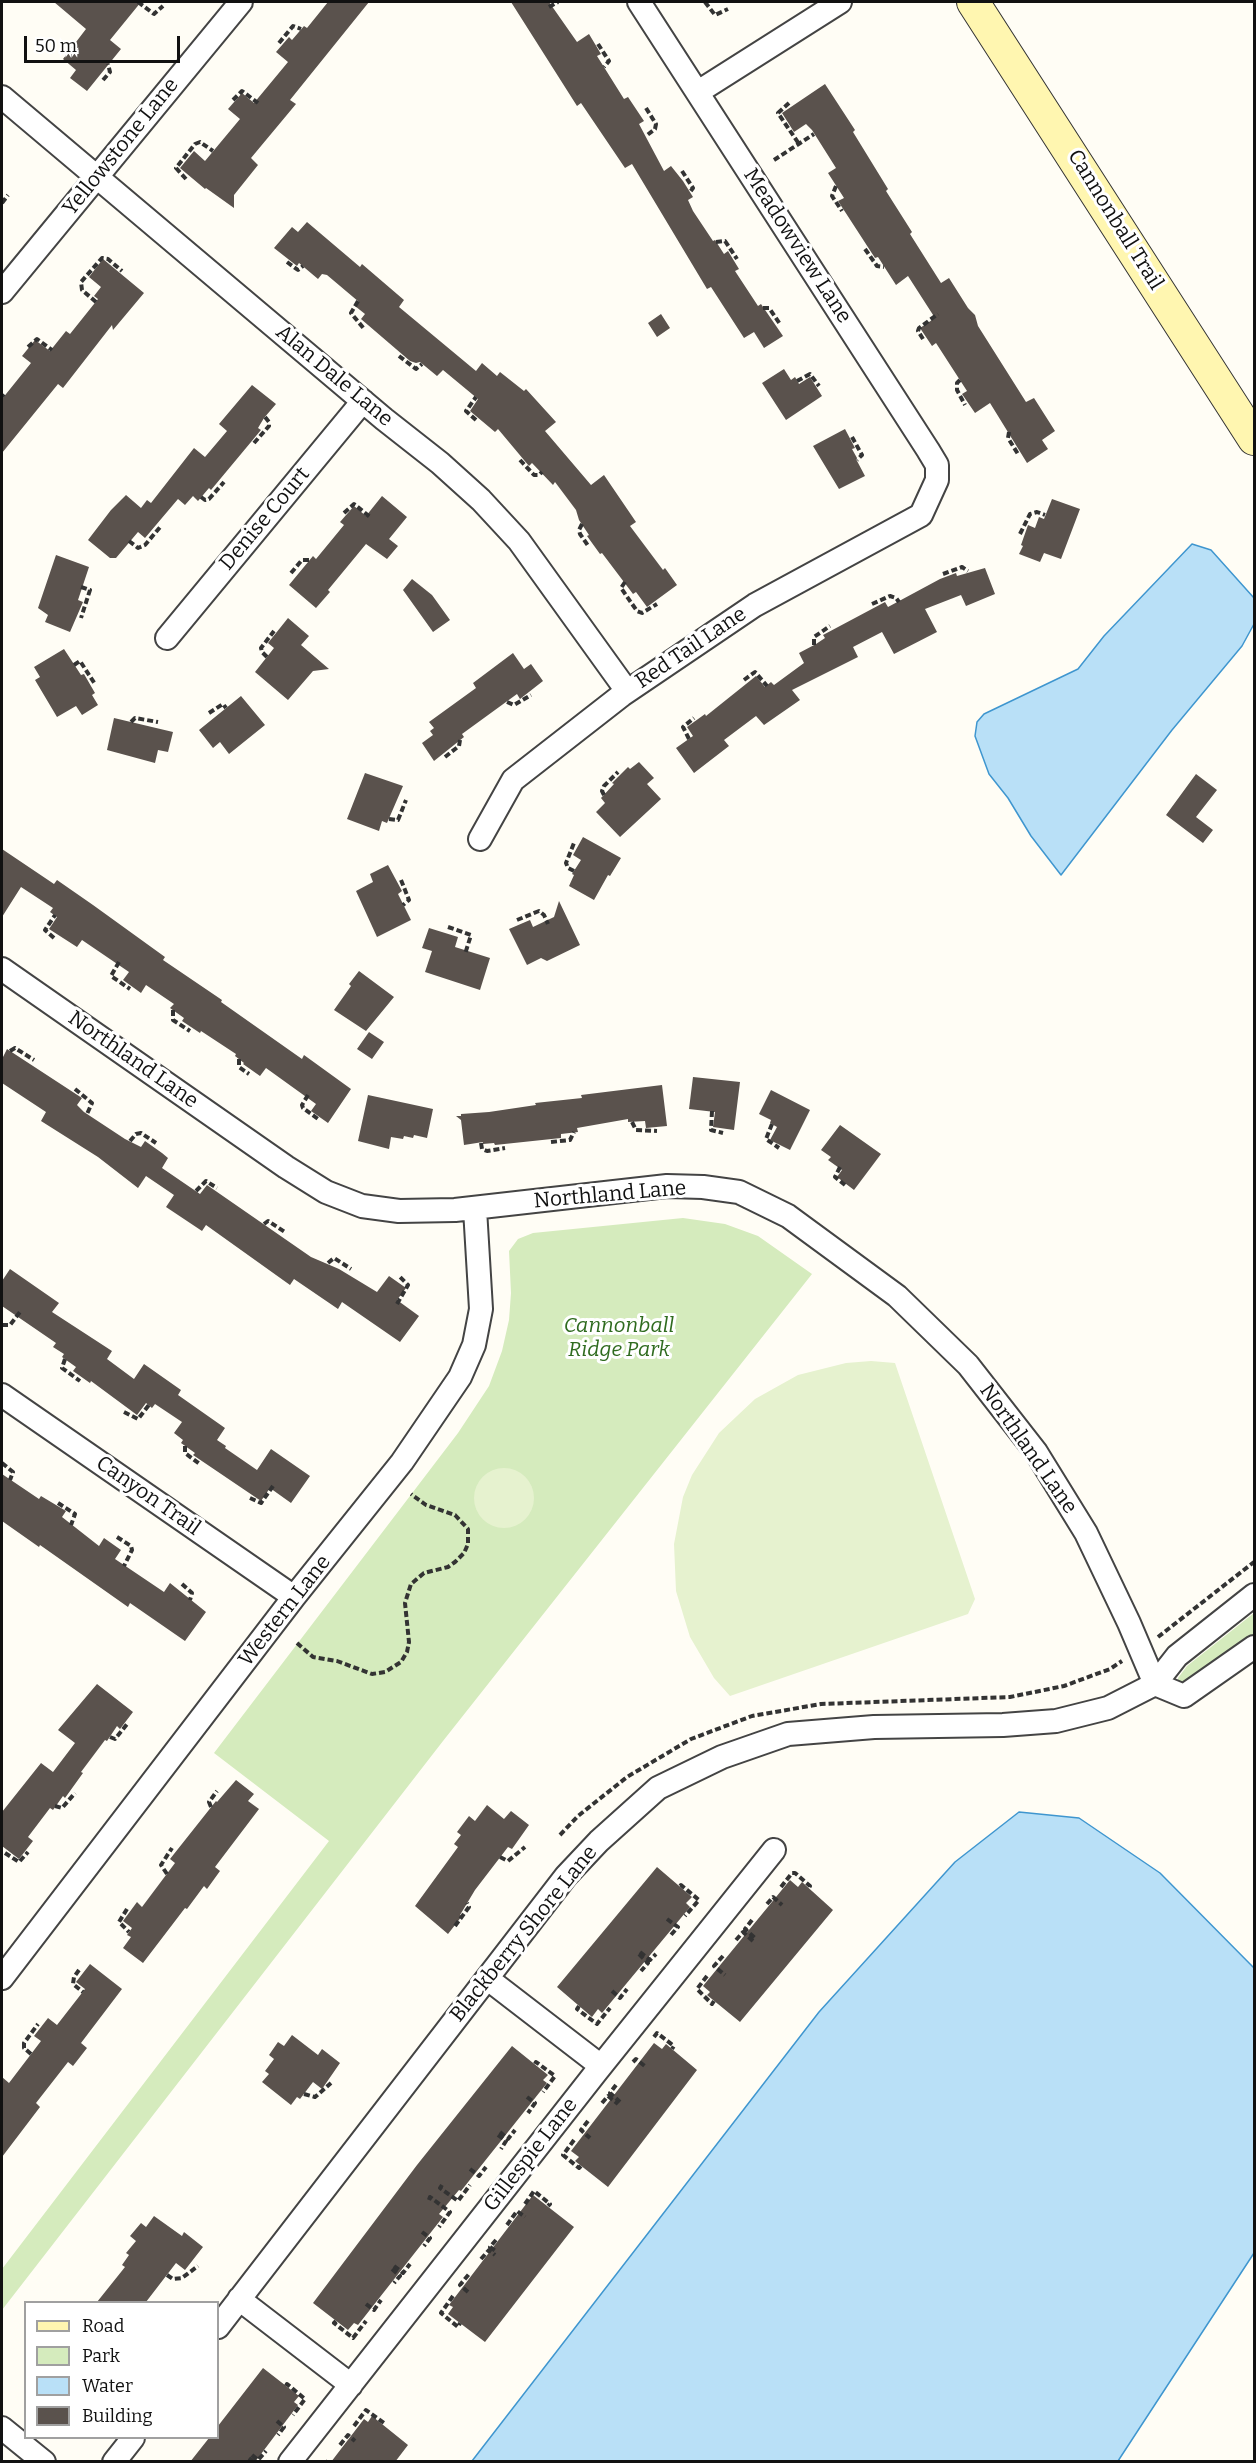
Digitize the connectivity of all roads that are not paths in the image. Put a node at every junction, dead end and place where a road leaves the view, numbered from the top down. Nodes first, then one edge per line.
1 (241, 2) edge
2 (639, 2) edge
3 (840, 2) edge
4 (973, 2) edge
5 (698, 92) junction
6 (2, 97) edge
7 (96, 177) junction
8 (2, 292) edge
9 (363, 401) junction
10 (1254, 440) edge
11 (932, 496) joint
12 (167, 638) dead end
13 (627, 691) junction
14 (480, 839) dead end
15 (2, 969) edge
16 (476, 1209) junction
17 (2, 1395) edge
18 (1254, 1595) edge
19 (294, 1597) junction
20 (1254, 1647) edge
21 (1155, 1684) junction
22 (774, 1850) dead end
23 (2, 1978) edge
24 (488, 1979) junction
25 (601, 2066) junction
26 (239, 2299) junction
27 (219, 2326) edge
28 (351, 2385) junction
29 (2, 2428) edge
30 (132, 2439) edge
31 (45, 2462) edge
32 (114, 2462) edge
33 (290, 2462) edge

1 - 7 street, Yellowstone Lane
2 - 5 street, Meadowview Lane
3 - 5 street
4 - 10 main road, Cannonball Trail
5 - 11 street, Meadowview Lane
6 - 7 street, Alan Dale Lane
7 - 8 street, Yellowstone Lane
7 - 9 street, Alan Dale Lane
9 - 12 street, Denise Court
9 - 13 street, Alan Dale Lane
11 - 13 street, Red Tail Lane
13 - 14 street, Red Tail Lane
15 - 16 street, Northland Lane
16 - 19 street, Western Lane
16 - 21 street, Northland Lane
17 - 19 street, Canyon Trail
18 - 21 street, Blackberry Shore Lane
19 - 23 street, Western Lane
20 - 21 street
21 - 24 street, Blackberry Shore Lane
22 - 25 street, Gillespie Lane
24 - 25 street
24 - 26 street, Blackberry Shore Lane
25 - 28 street, Gillespie Lane
26 - 27 street, Blackberry Shore Lane
26 - 28 street
28 - 33 street, Gillespie Lane
29 - 31 street
30 - 32 street

